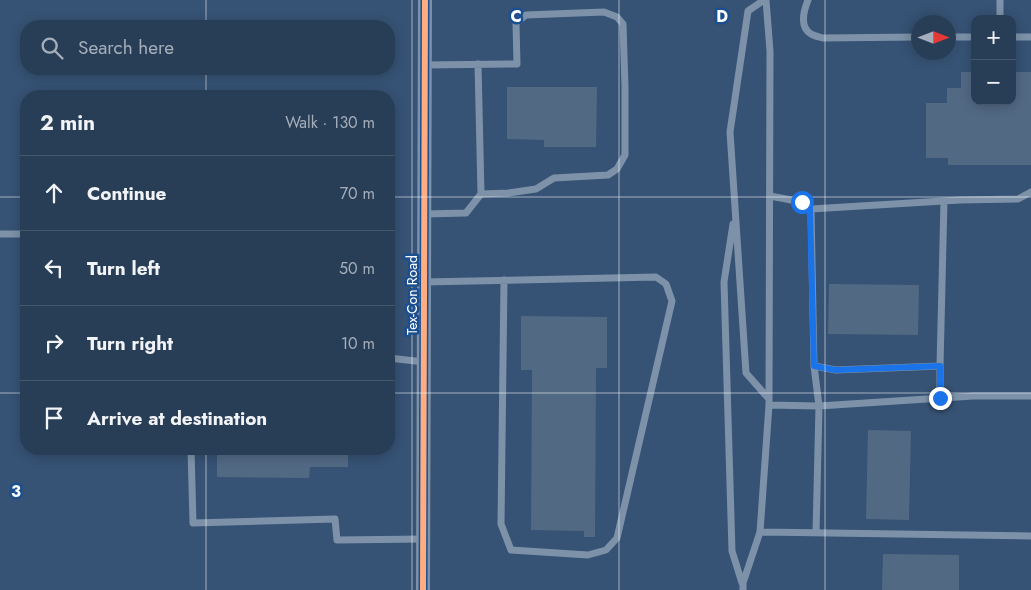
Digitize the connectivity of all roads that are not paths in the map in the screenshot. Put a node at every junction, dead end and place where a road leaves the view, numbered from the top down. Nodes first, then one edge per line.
1 (425, 0) edge
2 (765, 0) edge
3 (808, 0) edge
4 (1000, 0) edge
5 (1000, 15) edge
6 (911, 37) edge
7 (956, 37) edge
8 (971, 37) edge
9 (1016, 37) edge
10 (1031, 37) edge
11 (478, 64) junction
12 (425, 65) junction
13 (1031, 192) edge
14 (480, 194) junction
15 (770, 196) junction
16 (944, 201) junction
17 (735, 209) junction
18 (810, 209) junction
19 (424, 214) junction
20 (0, 234) edge
21 (20, 234) edge
22 (504, 280) junction
23 (424, 282) junction
24 (395, 359) edge
25 (424, 362) junction
26 (814, 366) junction
27 (940, 366) junction
28 (1031, 396) edge
29 (940, 398) junction
30 (769, 402) junction
31 (819, 406) junction
32 (191, 455) edge
33 (760, 532) junction
34 (816, 533) junction
35 (1031, 536) edge
36 (423, 539) junction
37 (742, 587) edge
38 (423, 590) edge

1 - 12 street, Tex-Con Road
2 - 15 lane
2 - 17 lane
3 - 6 lane
4 - 5 lane
7 - 8 lane
9 - 10 lane
11 - 12 lane
11 - 14 lane
11 - 14 lane
12 - 19 street, Tex-Con Road
13 - 16 lane
14 - 19 lane
15 - 18 lane
15 - 30 lane
16 - 18 lane
16 - 27 lane
17 - 30 lane
17 - 37 lane
18 - 26 lane
19 - 23 street, Tex-Con Road
20 - 21 lane
22 - 22 lane
22 - 23 lane
23 - 25 street, Tex-Con Road
24 - 25 lane
25 - 36 street, Tex-Con Road
26 - 27 lane
26 - 31 lane
27 - 29 lane
28 - 29 lane
29 - 31 lane
30 - 31 lane
30 - 33 lane
31 - 34 lane
32 - 36 lane
33 - 34 lane
33 - 37 lane
34 - 35 lane
36 - 38 street, Tex-Con Road

